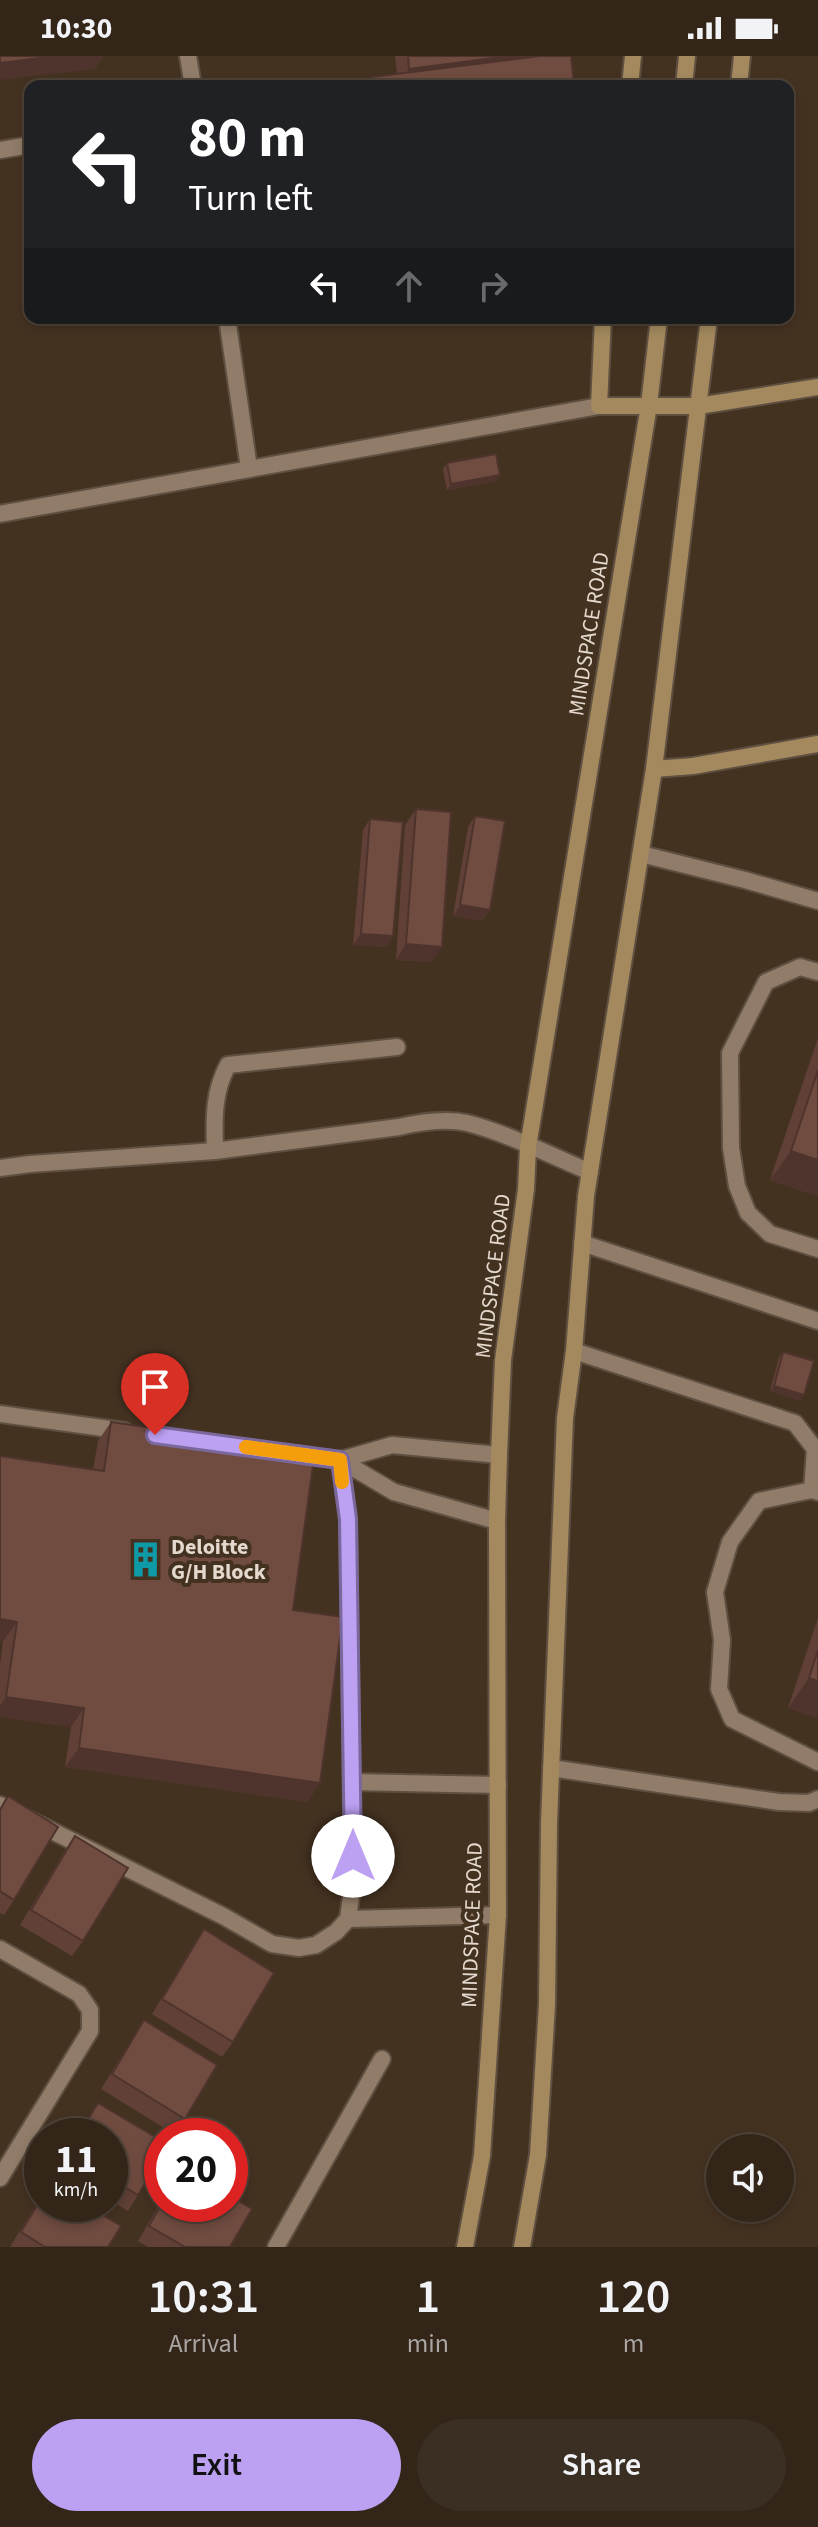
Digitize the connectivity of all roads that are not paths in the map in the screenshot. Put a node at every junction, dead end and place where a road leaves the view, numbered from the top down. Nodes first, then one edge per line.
1 (188, 56) edge
2 (633, 56) edge
3 (687, 56) edge
4 (742, 56) edge
5 (192, 80) edge
6 (631, 80) edge
7 (685, 80) edge
8 (740, 80) edge
9 (24, 146) edge
10 (0, 150) edge
11 (228, 324) edge
12 (603, 324) edge
13 (658, 324) edge
14 (708, 324) edge
15 (818, 387) edge
16 (649, 405) junction
17 (599, 406) junction
18 (698, 406) junction
19 (249, 468) junction
20 (0, 514) edge
21 (818, 744) edge
22 (654, 769) junction
23 (641, 854) junction
24 (818, 901) edge
25 (818, 972) edge
26 (397, 1047) dead end
27 (528, 1147) junction
28 (215, 1151) junction
29 (0, 1168) edge
30 (590, 1172) junction
31 (582, 1243) junction
32 (818, 1249) edge
33 (818, 1321) edge
34 (574, 1351) junction
35 (0, 1414) edge
36 (139, 1432) edge
37 (278, 1451) edge
38 (499, 1455) junction
39 (340, 1460) junction
40 (815, 1491) edge
41 (497, 1521) junction
42 (818, 1762) edge
43 (551, 1768) junction
44 (352, 1782) junction
45 (498, 1785) junction
46 (818, 1799) edge
47 (0, 1805) edge
48 (498, 1915) junction
49 (348, 1919) junction
50 (0, 1949) edge
51 (382, 2059) dead end
52 (0, 2178) edge
53 (276, 2247) edge
54 (465, 2247) edge
55 (522, 2247) edge

1 - 5 street
2 - 6 main road
3 - 7 main road
4 - 8 main road
9 - 10 street
11 - 19 street
12 - 17 main road
13 - 16 main road, MINDSPACE ROAD
14 - 18 main road
15 - 18 main road
16 - 17 main road
16 - 18 main road
16 - 27 main road, MINDSPACE ROAD
17 - 19 street
18 - 22 main road
19 - 20 street
21 - 22 main road
22 - 23 main road
23 - 24 street
23 - 30 main road
25 - 32 street
26 - 28 street
27 - 28 street
27 - 30 street
27 - 38 main road, MINDSPACE ROAD
28 - 29 street
30 - 31 main road
31 - 33 street
31 - 34 main road
34 - 40 street
34 - 43 main road
35 - 36 street
37 - 39 street
38 - 39 street
38 - 41 main road, MINDSPACE ROAD
39 - 41 street
39 - 44 street
40 - 42 street
41 - 45 main road, MINDSPACE ROAD
43 - 46 street
43 - 55 main road
44 - 45 street
44 - 49 street
45 - 48 main road, MINDSPACE ROAD
47 - 49 street
48 - 49 street
48 - 54 main road, MINDSPACE ROAD
50 - 52 street
51 - 53 street

